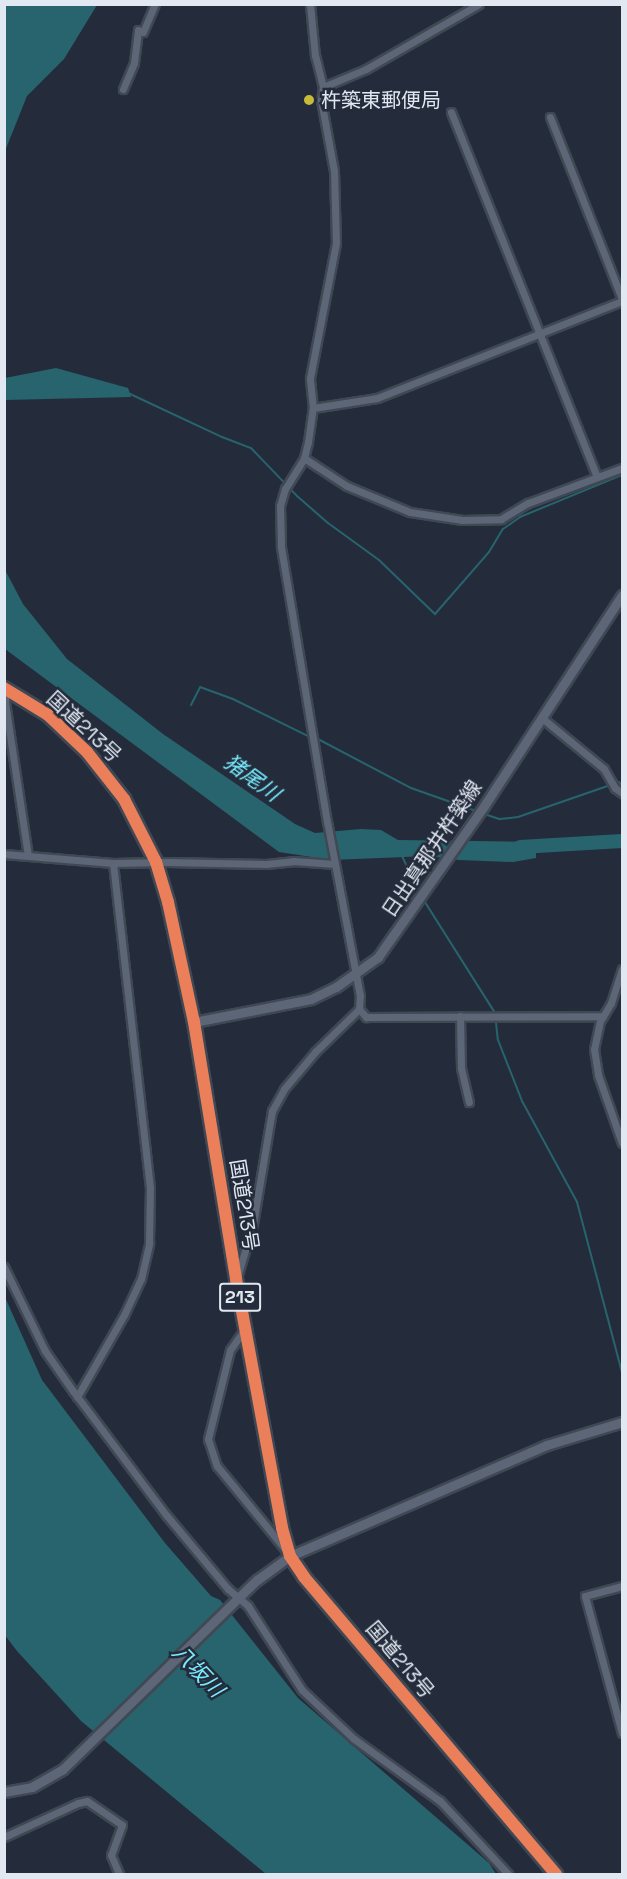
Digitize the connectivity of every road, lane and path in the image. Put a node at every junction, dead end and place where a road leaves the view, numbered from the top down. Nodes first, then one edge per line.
1 (155, 4) edge
2 (310, 4) edge
3 (479, 4) edge
4 (323, 87) junction
5 (123, 89) dead end
6 (451, 112) dead end
7 (550, 117) dead end
8 (622, 300) edge
9 (540, 334) junction
10 (313, 408) junction
11 (304, 458) junction
12 (622, 468) edge
13 (597, 477) junction
14 (622, 595) edge
15 (5, 689) edge
16 (542, 718) junction
17 (622, 794) edge
18 (4, 854) edge
19 (28, 855) junction
20 (156, 862) junction
21 (113, 863) junction
22 (335, 864) junction
23 (622, 969) edge
24 (356, 975) junction
25 (358, 1009) junction
26 (460, 1016) junction
27 (603, 1016) junction
28 (194, 1022) junction
29 (469, 1102) dead end
30 (622, 1143) edge
31 (4, 1267) edge
32 (236, 1279) junction
33 (246, 1328) junction
34 (77, 1397) junction
35 (622, 1422) edge
36 (290, 1556) junction
37 (622, 1586) edge
38 (239, 1598) junction
39 (622, 1733) edge
40 (4, 1792) edge
41 (4, 1837) edge
42 (118, 1875) edge
43 (508, 1875) edge
44 (556, 1875) edge

1 - 5 street
2 - 4 street
3 - 4 street
4 - 10 street
6 - 9 street
7 - 8 street
8 - 9 street
9 - 10 street
9 - 13 street
10 - 11 street
11 - 13 street
11 - 22 street
12 - 13 street
14 - 16 street, 日出真那井杵築線
15 - 19 street
15 - 20 highway, 国道213号 / 213
16 - 17 street
16 - 24 street, 日出真那井杵築線
18 - 19 street
19 - 21 street
20 - 21 street
20 - 22 street
20 - 28 highway, 国道213号 / 213
21 - 34 street
22 - 24 street
23 - 27 street
24 - 25 street
24 - 28 street, 日出真那井杵築線
25 - 26 street
25 - 32 street
26 - 27 street
26 - 29 street
27 - 30 street
28 - 32 highway, 国道213号 / 213
31 - 34 street
32 - 33 highway, 国道213号 / 213
33 - 36 highway, 国道213号 / 213
33 - 36 street
34 - 38 street
35 - 36 street
36 - 38 street
36 - 44 highway, 国道213号 / 213
37 - 39 street
38 - 40 street
38 - 43 street
41 - 42 street

